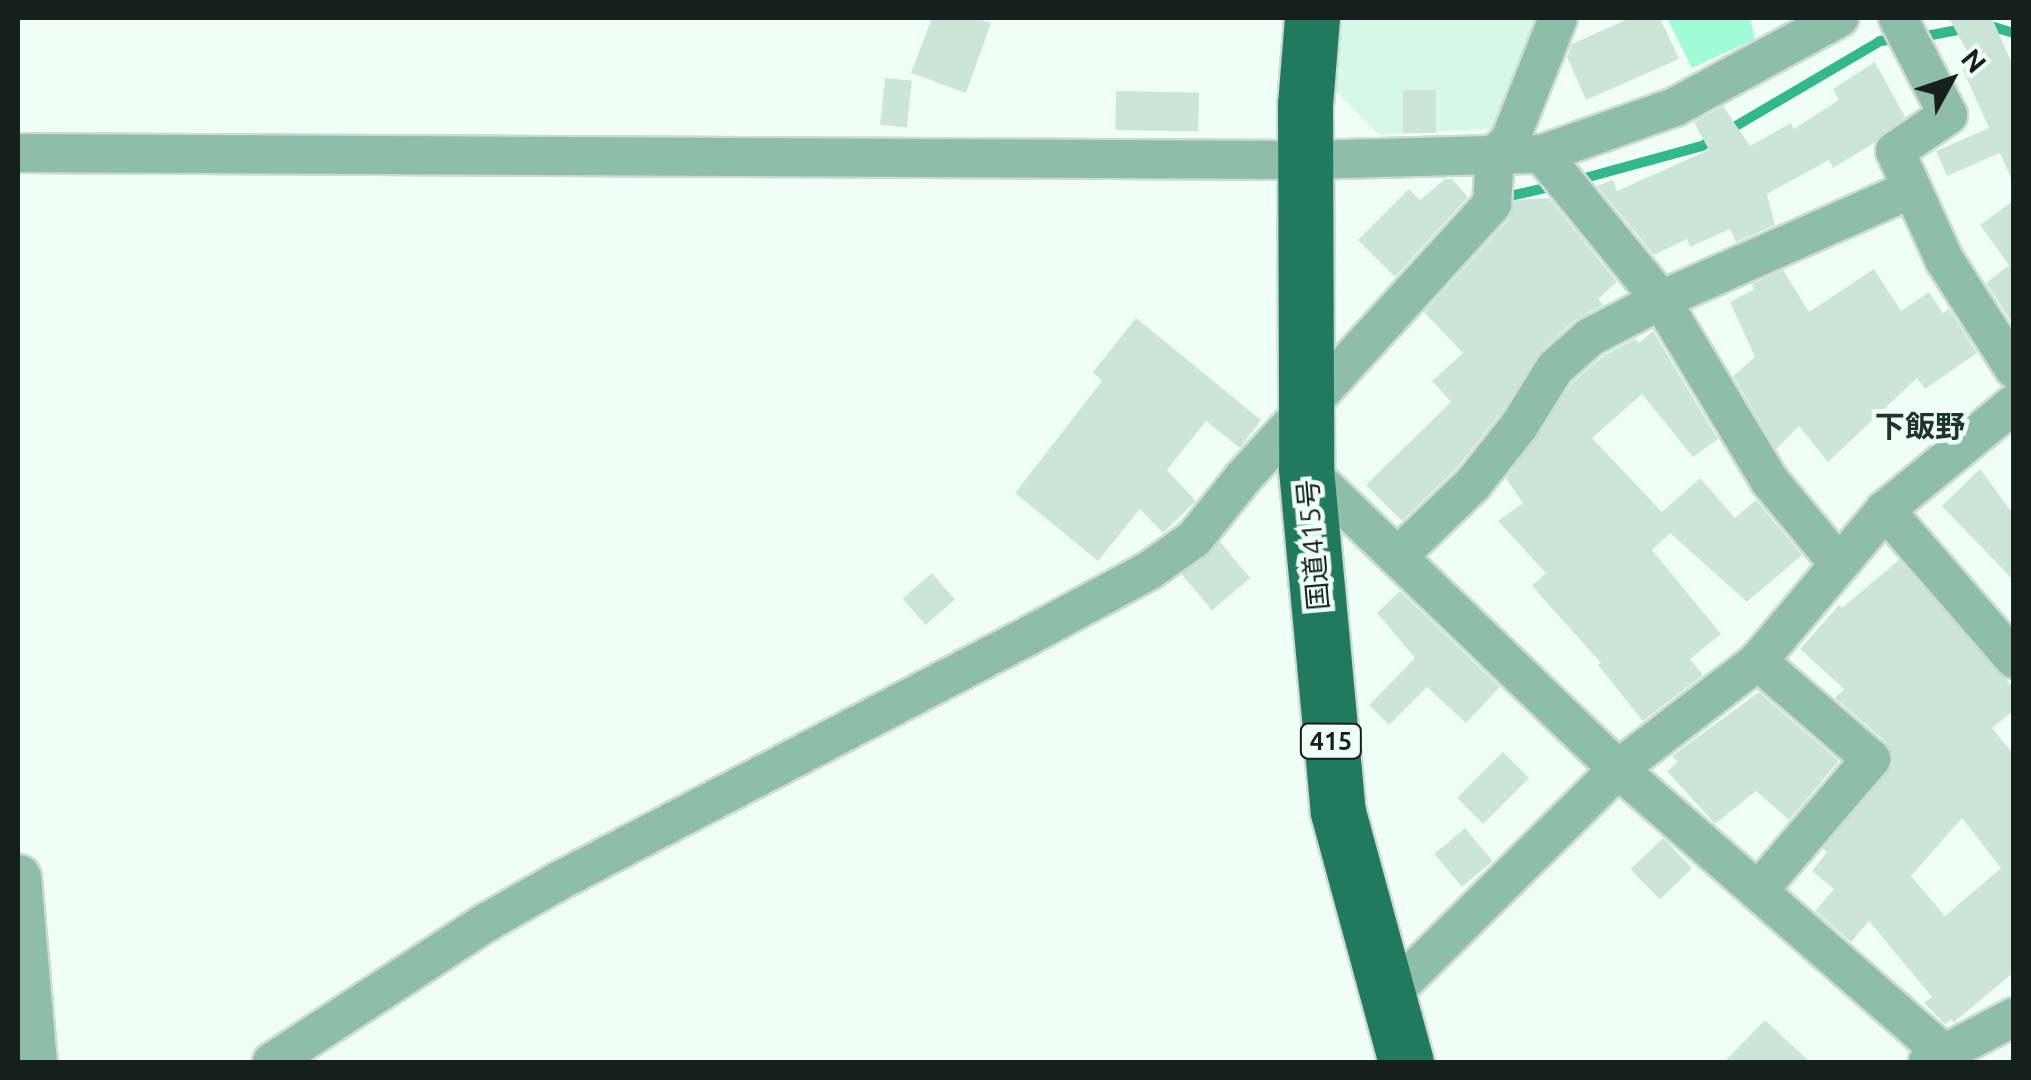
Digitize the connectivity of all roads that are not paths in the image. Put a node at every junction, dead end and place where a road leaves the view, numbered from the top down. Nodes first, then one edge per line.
1 (1312, 18) edge
2 (1558, 18) edge
3 (1839, 18) edge
4 (1898, 18) edge
5 (18, 153) edge
6 (1542, 154) junction
7 (1495, 155) junction
8 (1304, 160) junction
9 (1912, 189) junction
10 (1661, 300) junction
11 (2014, 368) edge
12 (2014, 404) edge
13 (1305, 412) junction
14 (1306, 470) junction
15 (1885, 510) junction
16 (1398, 555) junction
17 (1837, 562) junction
18 (2014, 659) edge
19 (1758, 662) junction
20 (1618, 769) junction
21 (18, 876) edge
22 (1758, 891) junction
23 (1388, 997) junction
24 (2014, 1017) edge
25 (1936, 1058) edge
26 (34, 1062) edge
27 (272, 1062) edge
28 (1406, 1062) edge

1 - 8 highway, 国道415号 / 415
2 - 7 street
3 - 6 street
4 - 9 street
5 - 8 street
6 - 7 street
6 - 10 street
7 - 8 street
7 - 13 street
8 - 13 highway, 国道415号 / 415
9 - 10 street
9 - 11 street
10 - 16 street
10 - 17 street
12 - 15 street
13 - 14 highway, 国道415号 / 415
13 - 27 street
14 - 16 street
14 - 23 highway, 国道415号 / 415
15 - 17 street
15 - 18 street
16 - 20 street
17 - 19 street
19 - 20 street
19 - 22 street
20 - 22 street
20 - 23 street
21 - 26 street
22 - 25 street
23 - 28 highway, 国道415号 / 415
24 - 25 street

